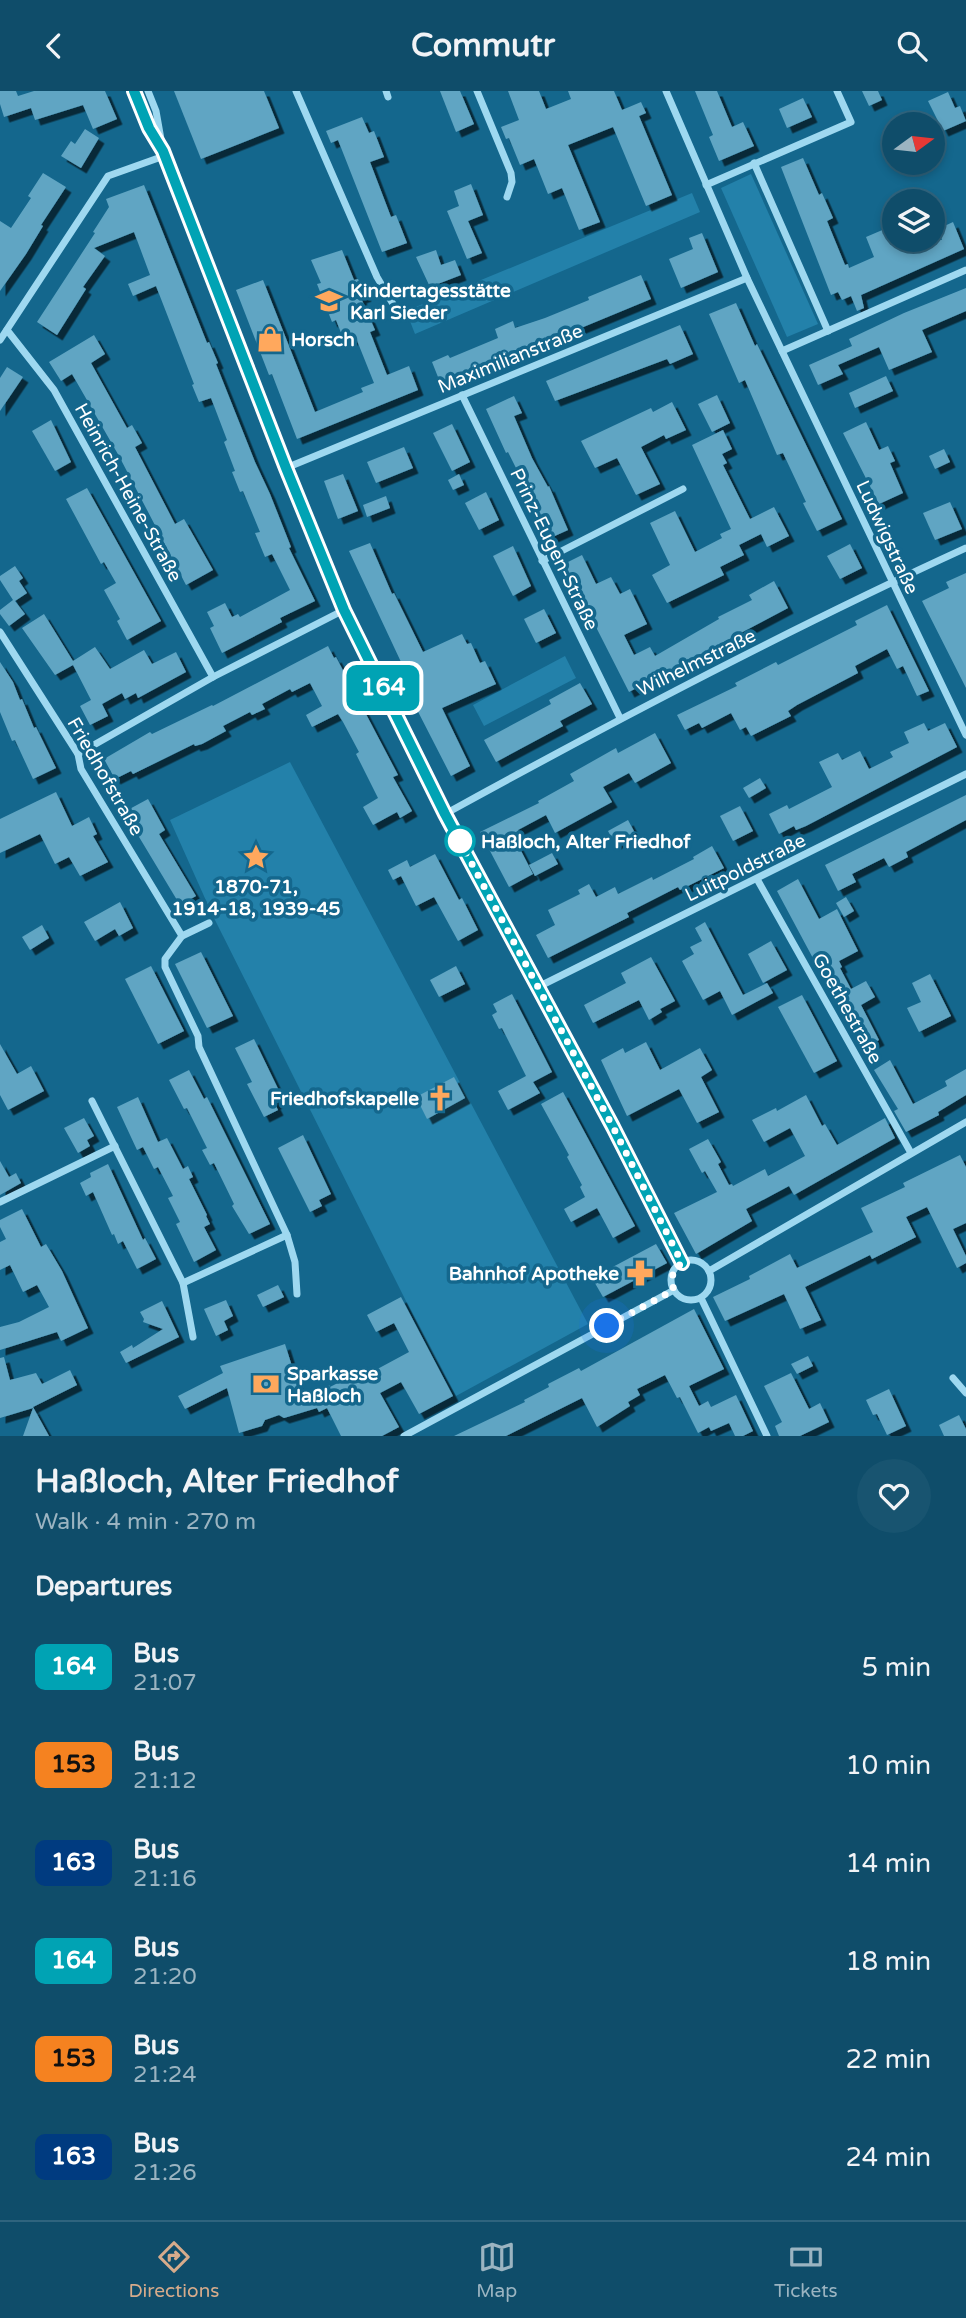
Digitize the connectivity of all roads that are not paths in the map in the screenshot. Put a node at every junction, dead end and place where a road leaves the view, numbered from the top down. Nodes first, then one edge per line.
1 (134, 91) edge
2 (148, 91) edge
3 (296, 91) edge
4 (477, 91) edge
5 (666, 91) edge
6 (837, 91) edge
7 (164, 154) junction
8 (754, 163) junction
9 (706, 185) junction
10 (507, 197) dead end
11 (966, 270) edge
12 (747, 278) junction
13 (393, 304) dead end
14 (6, 330) junction
15 (828, 331) junction
16 (0, 340) edge
17 (782, 351) junction
18 (462, 395) junction
19 (286, 468) junction
20 (683, 489) dead end
21 (966, 548) edge
22 (542, 561) junction
23 (891, 582) junction
24 (344, 610) junction
25 (0, 632) edge
26 (213, 677) junction
27 (620, 718) junction
28 (966, 735) edge
29 (78, 754) junction
30 (966, 774) edge
31 (445, 814) junction
32 (757, 879) junction
33 (209, 923) dead end
34 (182, 936) junction
35 (538, 987) junction
36 (92, 1101) dead end
37 (966, 1122) edge
38 (115, 1146) junction
39 (911, 1153) junction
40 (0, 1202) edge
41 (287, 1235) junction
42 (682, 1263) junction
43 (709, 1271) junction
44 (183, 1283) junction
45 (674, 1290) junction
46 (297, 1294) dead end
47 (701, 1298) junction
48 (193, 1337) dead end
49 (953, 1378) dead end
50 (966, 1393) edge
51 (404, 1436) edge
52 (767, 1436) edge

1 - 7 street
2 - 7 street
3 - 13 street
4 - 10 street
5 - 9 street, Ludwigstraße
6 - 8 street
7 - 14 street
7 - 19 street
8 - 9 street
8 - 15 street
9 - 12 street, Ludwigstraße
11 - 15 street
12 - 17 street, Ludwigstraße
12 - 18 street, Maximilianstraße
14 - 16 street
14 - 26 street, Heinrich-Heine-Straße
15 - 17 street
17 - 23 street, Ludwigstraße
18 - 19 street, Maximilianstraße
18 - 22 street, Prinz-Eugen-Straße
19 - 24 street
20 - 22 street
21 - 23 street, Wilhelmstraße
22 - 27 street, Prinz-Eugen-Straße
23 - 27 street, Wilhelmstraße
23 - 28 street, Ludwigstraße
24 - 26 street
24 - 31 street
25 - 29 street, Friedhofstraße
26 - 29 street
27 - 31 street, Wilhelmstraße
29 - 34 street, Friedhofstraße
30 - 32 street, Luitpoldstraße
31 - 35 street
32 - 35 street, Luitpoldstraße
32 - 39 street, Goethestraße
33 - 34 street
34 - 41 street
35 - 42 street
36 - 38 street
37 - 39 street
38 - 40 street
38 - 44 street
39 - 43 street
41 - 44 street
41 - 46 street
42 - 43 street
42 - 45 street
43 - 47 street
44 - 48 street
45 - 47 street
45 - 51 street
47 - 52 street
49 - 50 street

